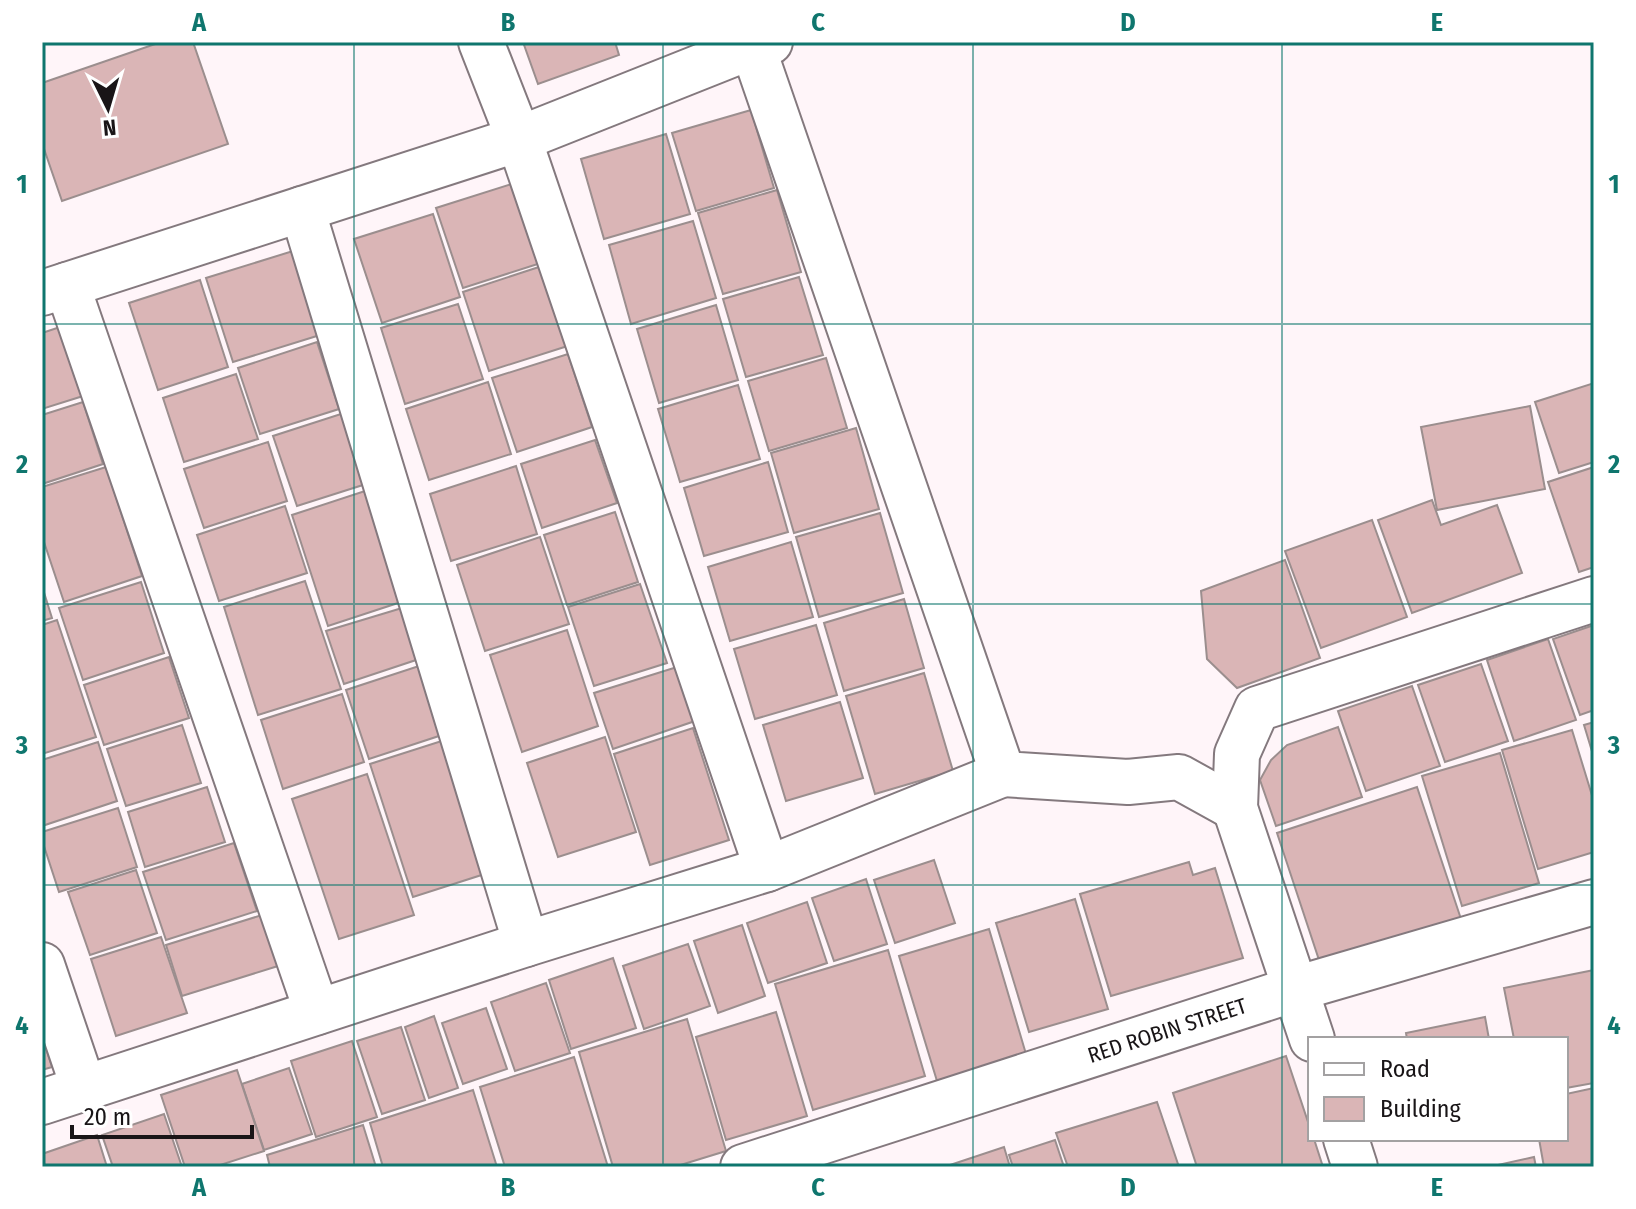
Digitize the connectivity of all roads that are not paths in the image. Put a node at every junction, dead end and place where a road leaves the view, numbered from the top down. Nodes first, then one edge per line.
1 (481, 42) edge
2 (758, 43) edge
3 (519, 139) junction
4 (302, 209) junction
5 (55, 289) edge
6 (1594, 599) edge
7 (1003, 774) junction
8 (1235, 808) junction
9 (767, 869) junction
10 (1594, 902) edge
11 (526, 944) junction
12 (42, 965) edge
13 (1295, 989) junction
14 (317, 1012) junction
15 (1311, 1037) edge
16 (84, 1089) junction
17 (42, 1102) edge
18 (1347, 1141) edge
19 (743, 1167) edge
20 (1355, 1167) edge

1 - 3 street
2 - 3 street
2 - 7 street
3 - 4 street
3 - 9 street
4 - 5 street
4 - 11 street
5 - 14 street
6 - 8 street
7 - 8 street
7 - 9 street
8 - 13 street
9 - 11 street
10 - 13 street, RED ROBIN STREET
11 - 14 street
12 - 16 street
13 - 15 street
13 - 19 street, RED ROBIN STREET
14 - 16 street
16 - 17 street
18 - 20 street

